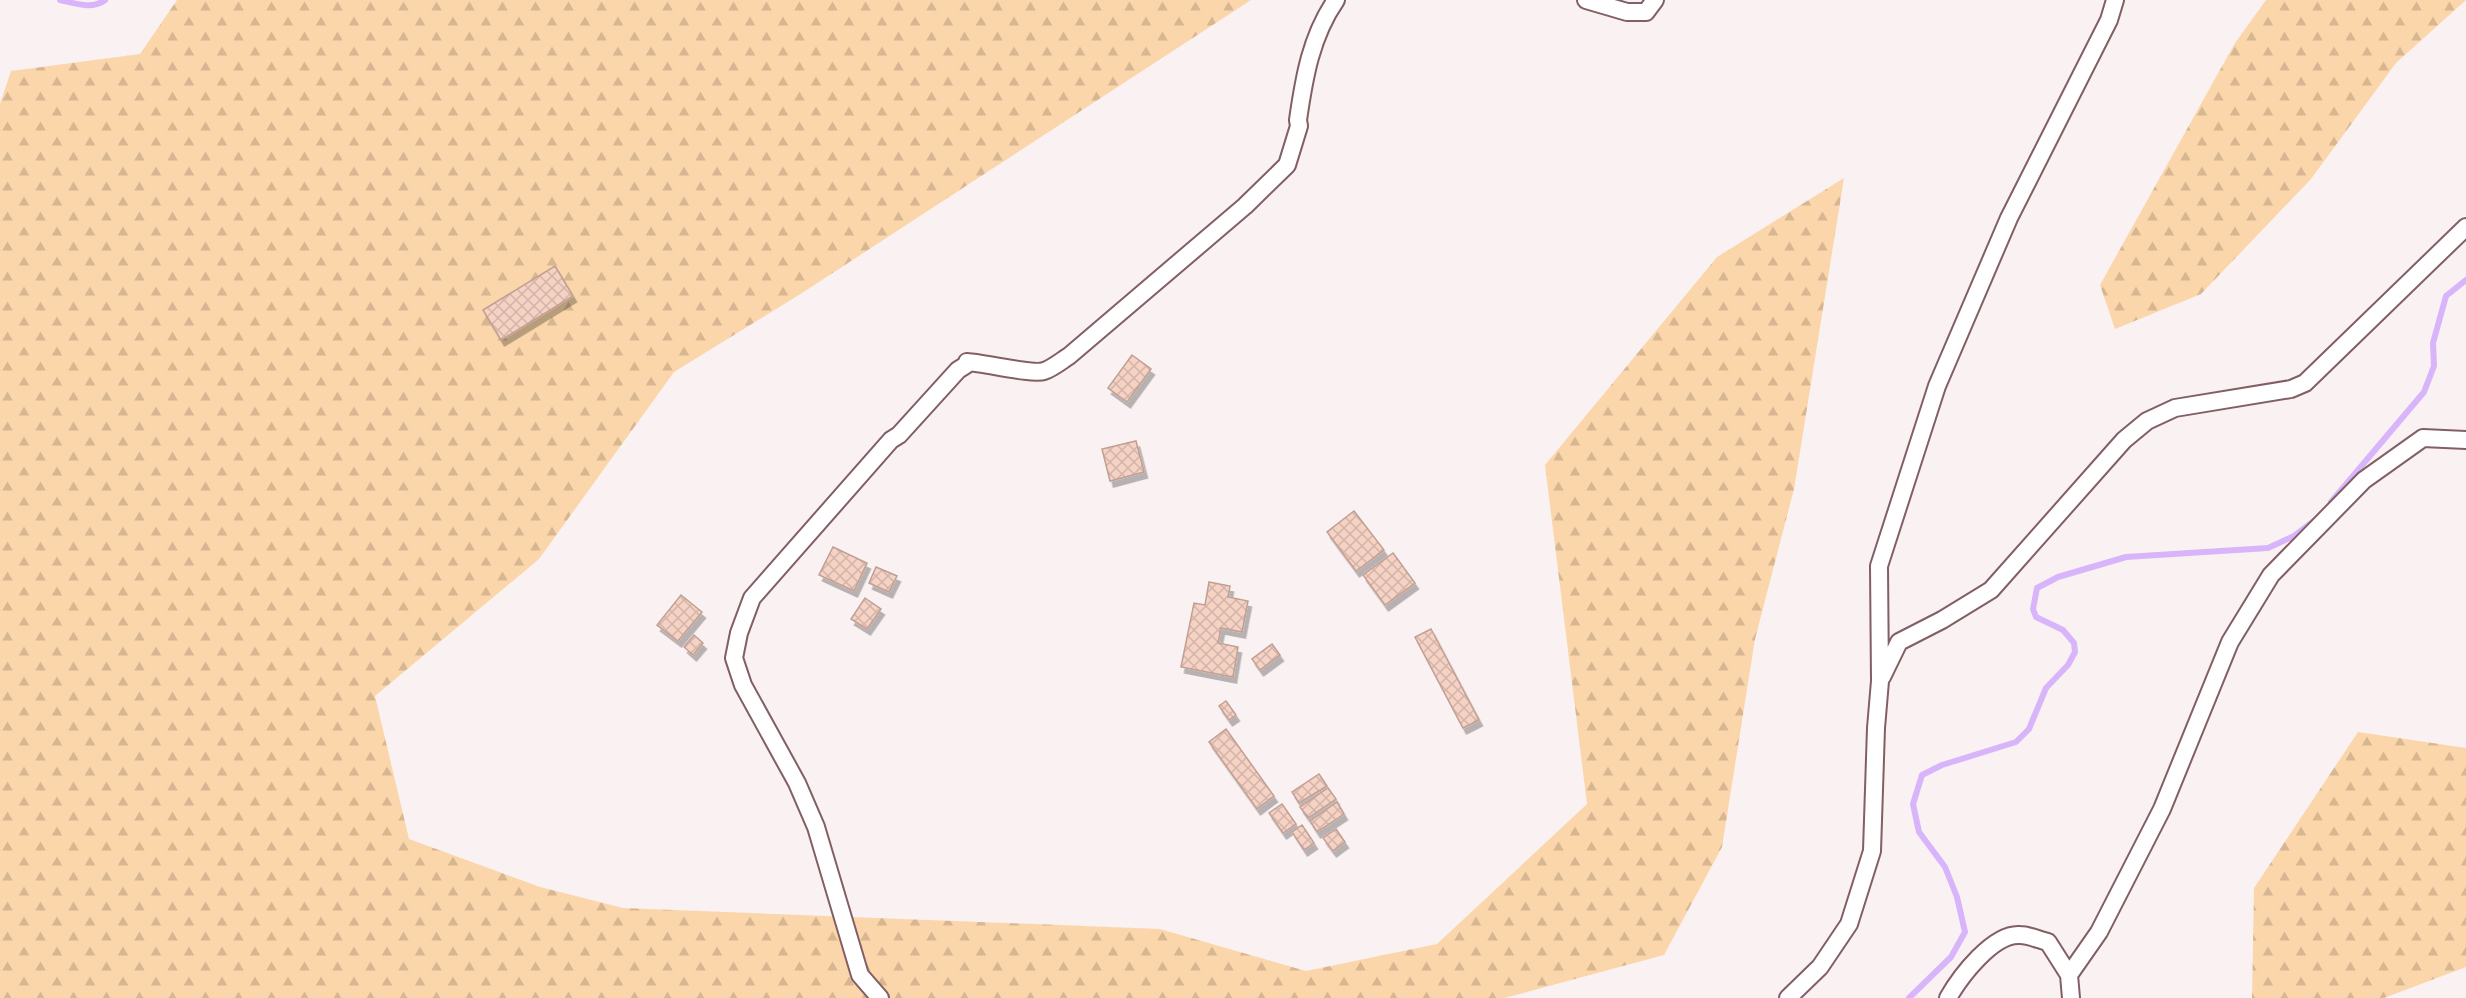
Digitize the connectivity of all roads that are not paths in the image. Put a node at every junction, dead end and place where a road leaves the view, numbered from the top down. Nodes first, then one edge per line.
1 (1336, 0) edge
2 (1586, 0) edge
3 (1655, 0) edge
4 (2115, 0) edge
5 (2466, 227) edge
6 (2466, 440) edge
7 (1881, 681) junction
8 (2069, 975) junction
9 (880, 998) edge
10 (1788, 998) edge
11 (1948, 998) edge
12 (2071, 998) edge

1 - 9 street
2 - 3 street
4 - 7 street
5 - 7 street
6 - 8 street
7 - 10 street
8 - 11 street
8 - 12 street

